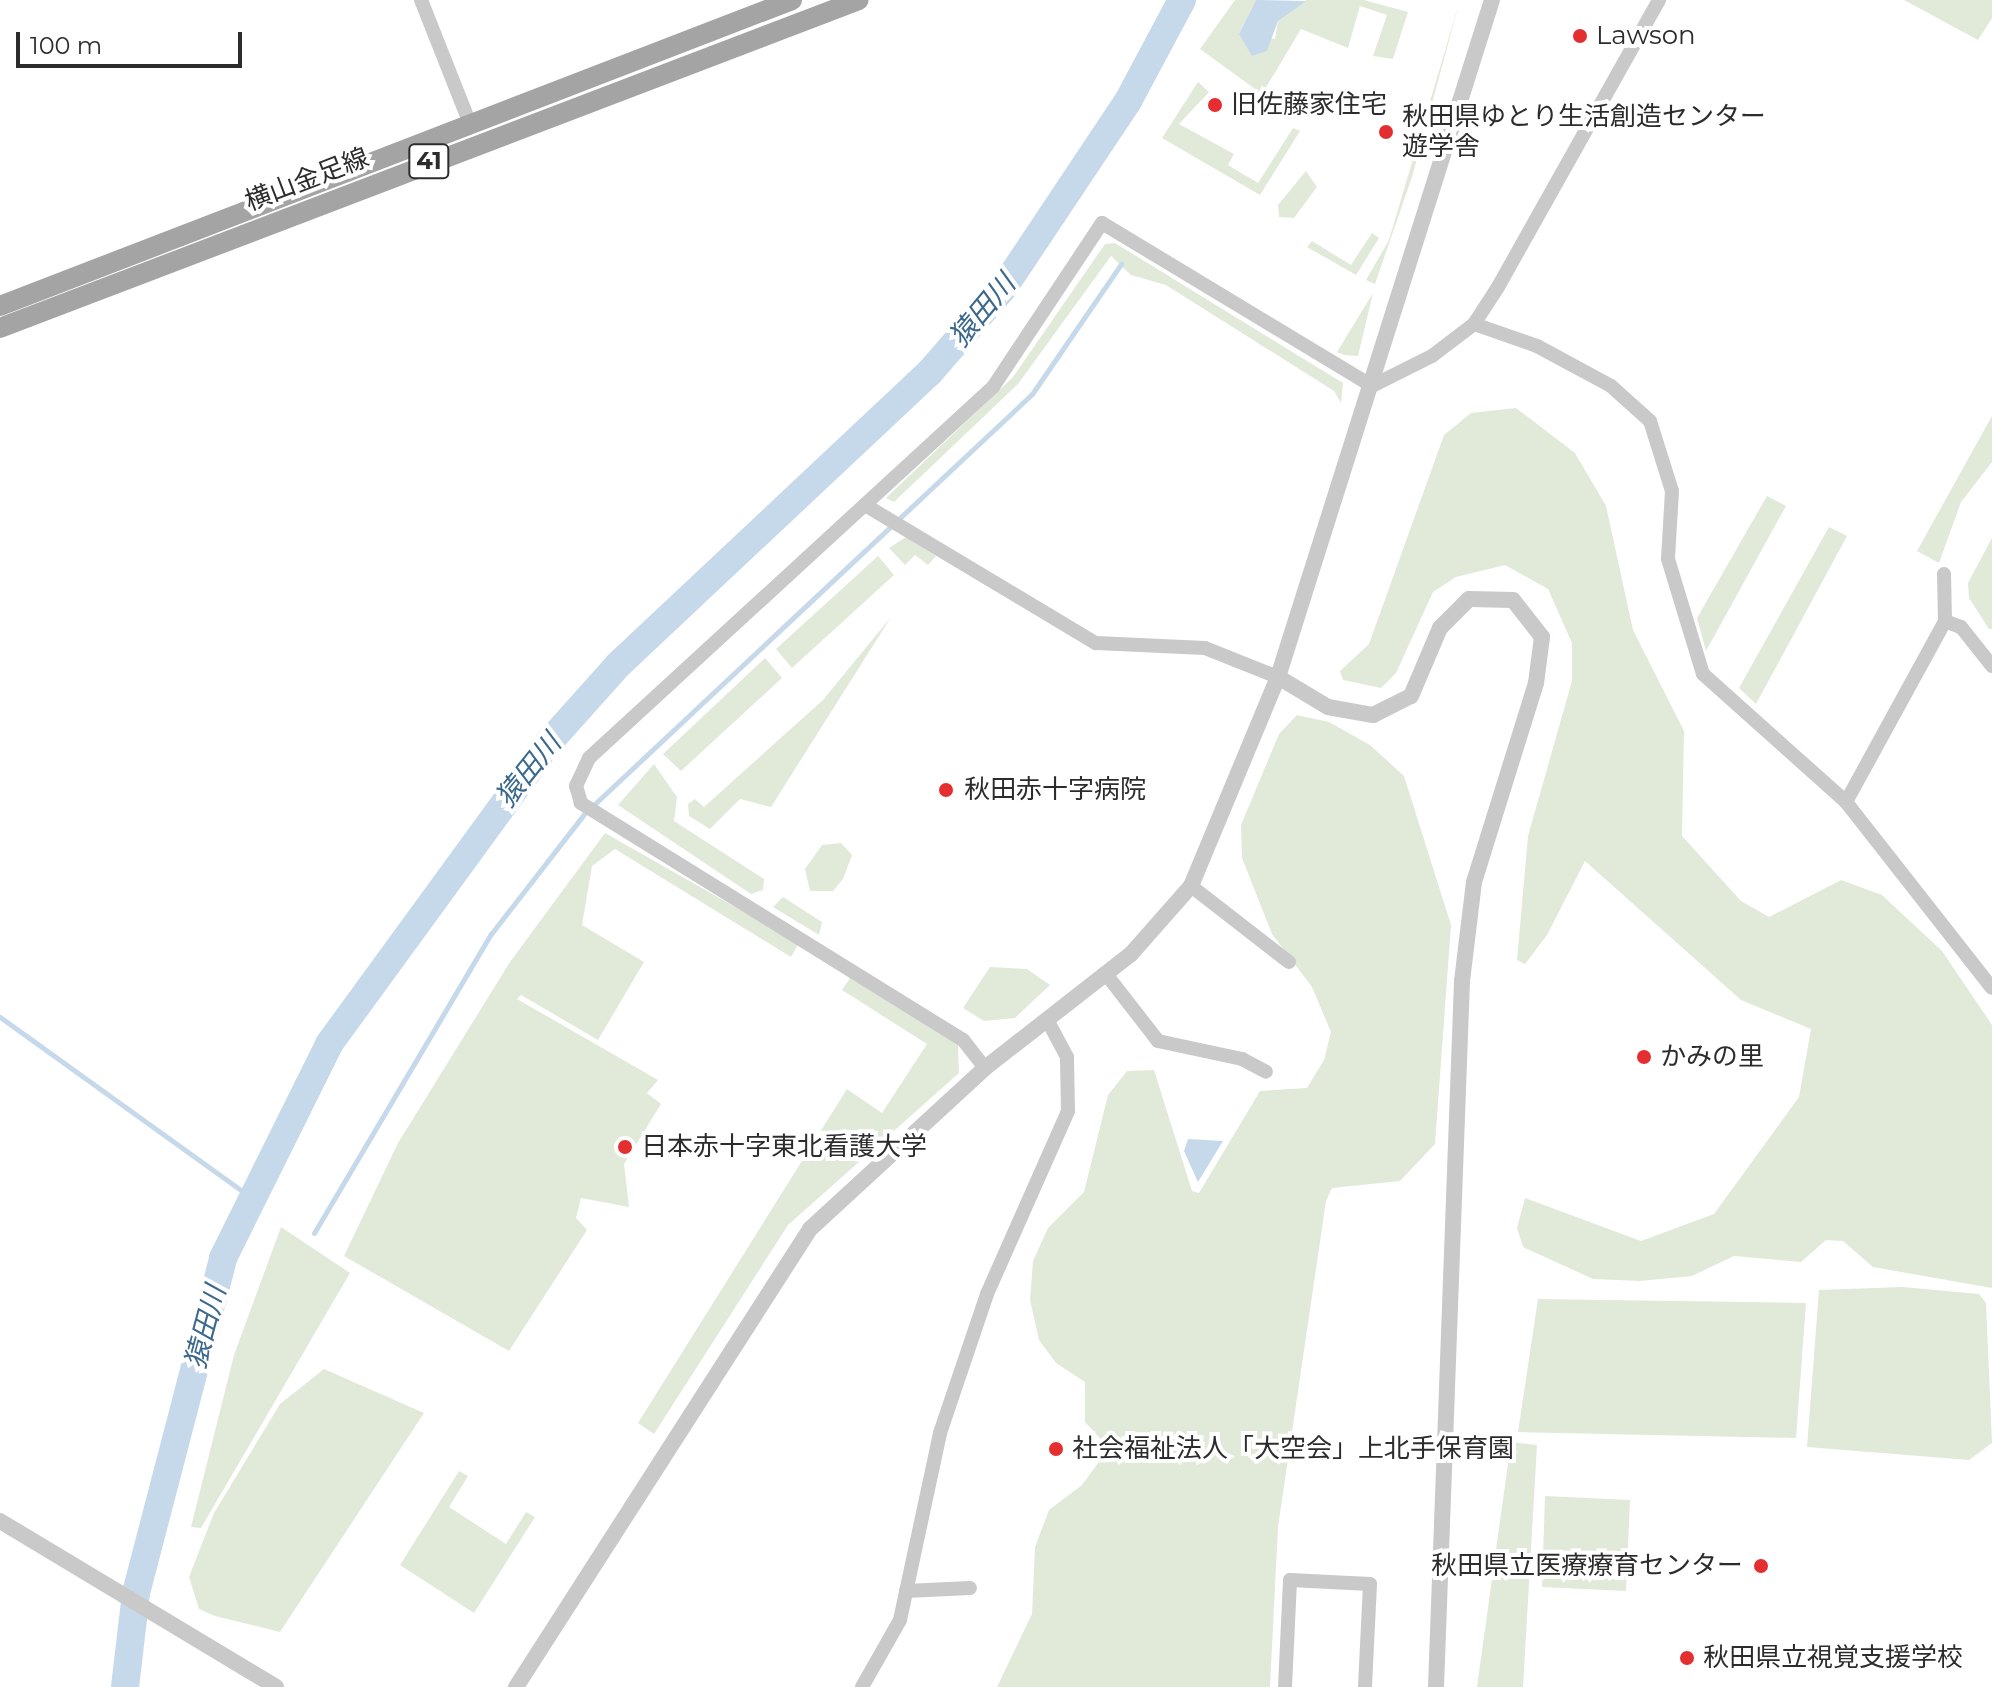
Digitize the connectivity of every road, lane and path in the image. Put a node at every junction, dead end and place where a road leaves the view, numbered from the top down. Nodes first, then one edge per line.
1 (421, 0) edge
2 (792, 0) edge
3 (859, 0) edge
4 (1492, 0) edge
5 (1659, 0) edge
6 (470, 124) junction
7 (0, 306) edge
8 (1474, 324) junction
9 (0, 328) edge
10 (1372, 386) junction
11 (865, 505) junction
12 (1944, 574) dead end
13 (1945, 621) junction
14 (1992, 666) edge
15 (1278, 677) junction
16 (1846, 802) junction
17 (1191, 886) junction
18 (1289, 962) dead end
19 (1106, 974) junction
20 (1992, 988) edge
21 (1048, 1022) junction
22 (985, 1068) junction
23 (1266, 1072) dead end
24 (0, 1521) edge
25 (970, 1588) dead end
26 (906, 1591) junction
27 (276, 1687) edge
28 (516, 1687) edge
29 (862, 1687) edge
30 (1285, 1687) edge
31 (1365, 1687) edge
32 (1436, 1687) edge

1 - 6 street
2 - 6 main road, 横山金足線 / 41
3 - 9 main road, 横山金足線 / 41
4 - 10 street
5 - 8 street
6 - 7 main road, 横山金足線 / 41
8 - 10 street
8 - 16 street
10 - 11 street
10 - 15 street
11 - 15 street
11 - 22 street
12 - 13 street
13 - 14 street
13 - 16 street
15 - 17 street
15 - 32 street
16 - 20 street
17 - 18 street
17 - 19 street
19 - 21 street
19 - 23 street
21 - 22 street
21 - 26 street
22 - 28 street
24 - 27 street
25 - 26 street
26 - 29 street
30 - 31 street

